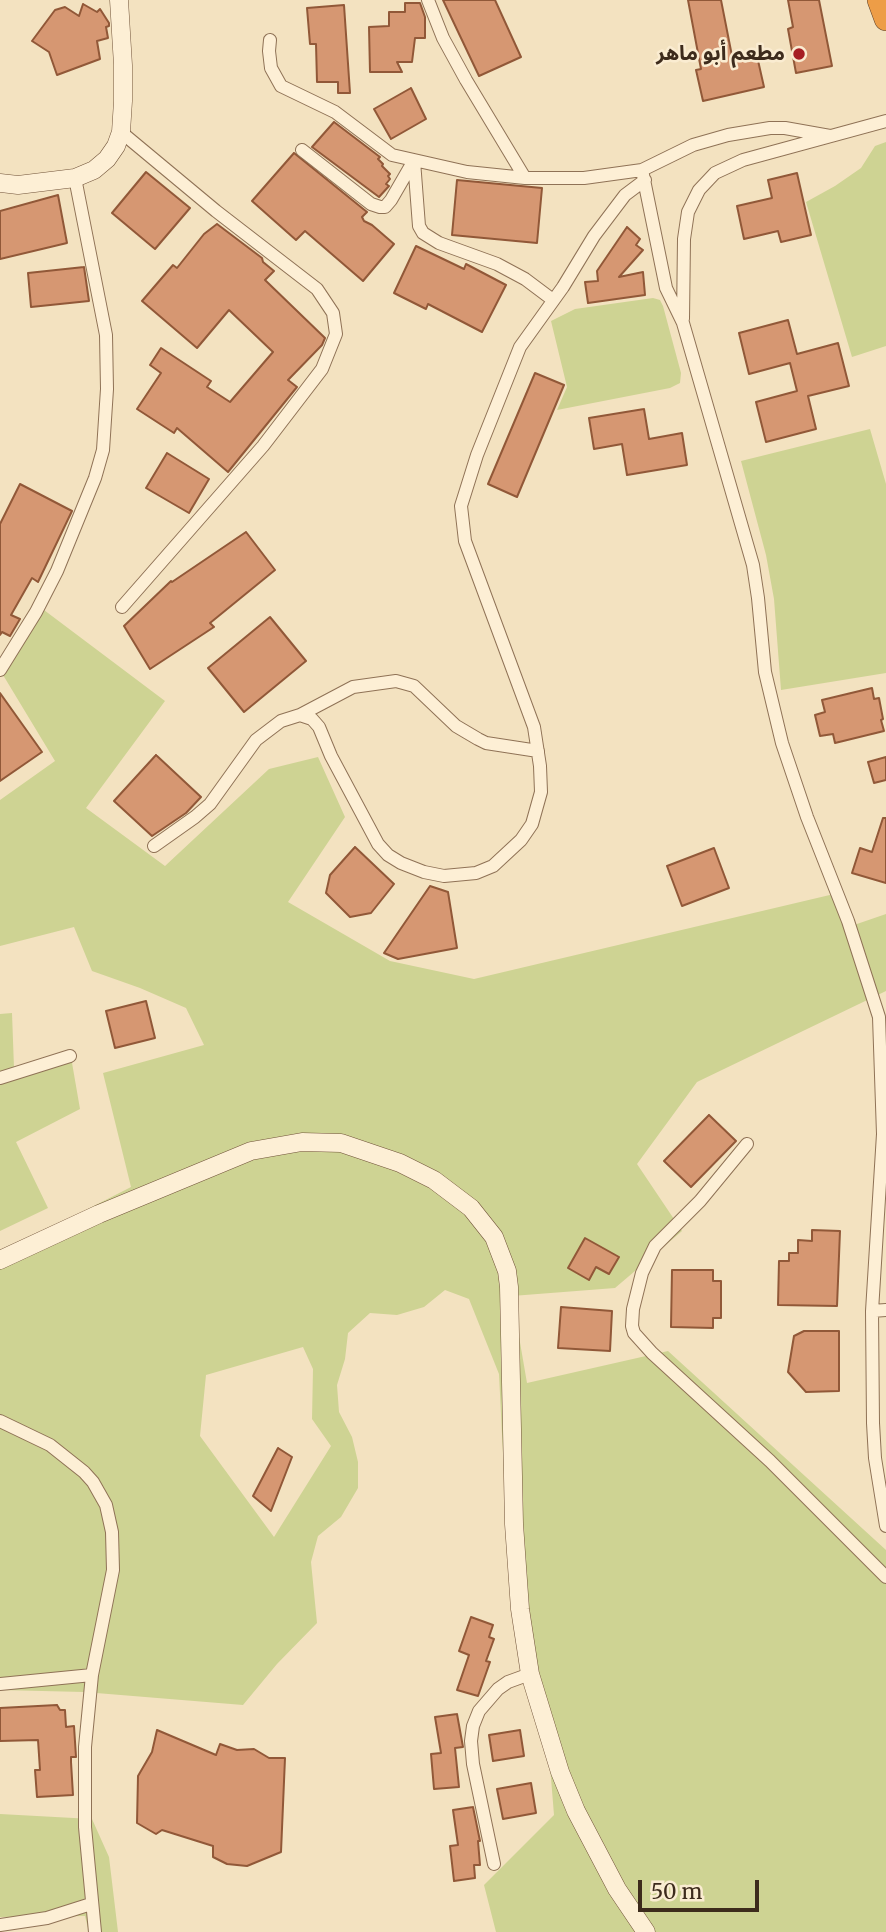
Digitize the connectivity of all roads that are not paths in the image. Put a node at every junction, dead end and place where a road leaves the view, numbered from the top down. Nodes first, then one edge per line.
1 (119, 0) edge
2 (428, 0) edge
3 (879, 0) edge
4 (886, 19) edge
5 (270, 40) dead end
6 (886, 121) edge
7 (121, 132) junction
8 (830, 136) junction
9 (302, 150) dead end
10 (414, 162) junction
11 (643, 175) junction
12 (75, 178) junction
13 (525, 178) junction
14 (0, 183) edge
15 (553, 300) junction
16 (683, 323) junction
17 (122, 607) dead end
18 (0, 670) edge
19 (300, 715) junction
20 (538, 751) junction
21 (154, 846) dead end
22 (69, 1056) dead end
23 (0, 1078) edge
24 (747, 1144) dead end
25 (0, 1260) edge
26 (886, 1310) edge
27 (872, 1311) junction
28 (0, 1422) edge
29 (886, 1527) edge
30 (886, 1577) edge
31 (530, 1674) junction
32 (92, 1675) junction
33 (0, 1684) edge
34 (494, 1864) dead end
35 (91, 1904) junction
36 (0, 1925) edge
37 (95, 1932) edge
38 (646, 1932) edge

1 - 7 street
2 - 13 street
3 - 4 highway
5 - 10 street
6 - 8 street
7 - 12 street
7 - 17 street
8 - 11 street
8 - 16 street
9 - 10 street
10 - 13 street
10 - 15 street
11 - 13 street
11 - 15 street
11 - 16 street
12 - 14 street
12 - 18 street
15 - 20 street
16 - 27 street
19 - 20 street
19 - 20 street
19 - 21 street
22 - 23 street
24 - 30 street
25 - 31 street
26 - 27 street
27 - 29 street
28 - 32 street
31 - 34 street
31 - 38 street
32 - 33 street
32 - 35 street
35 - 36 street
35 - 37 street

